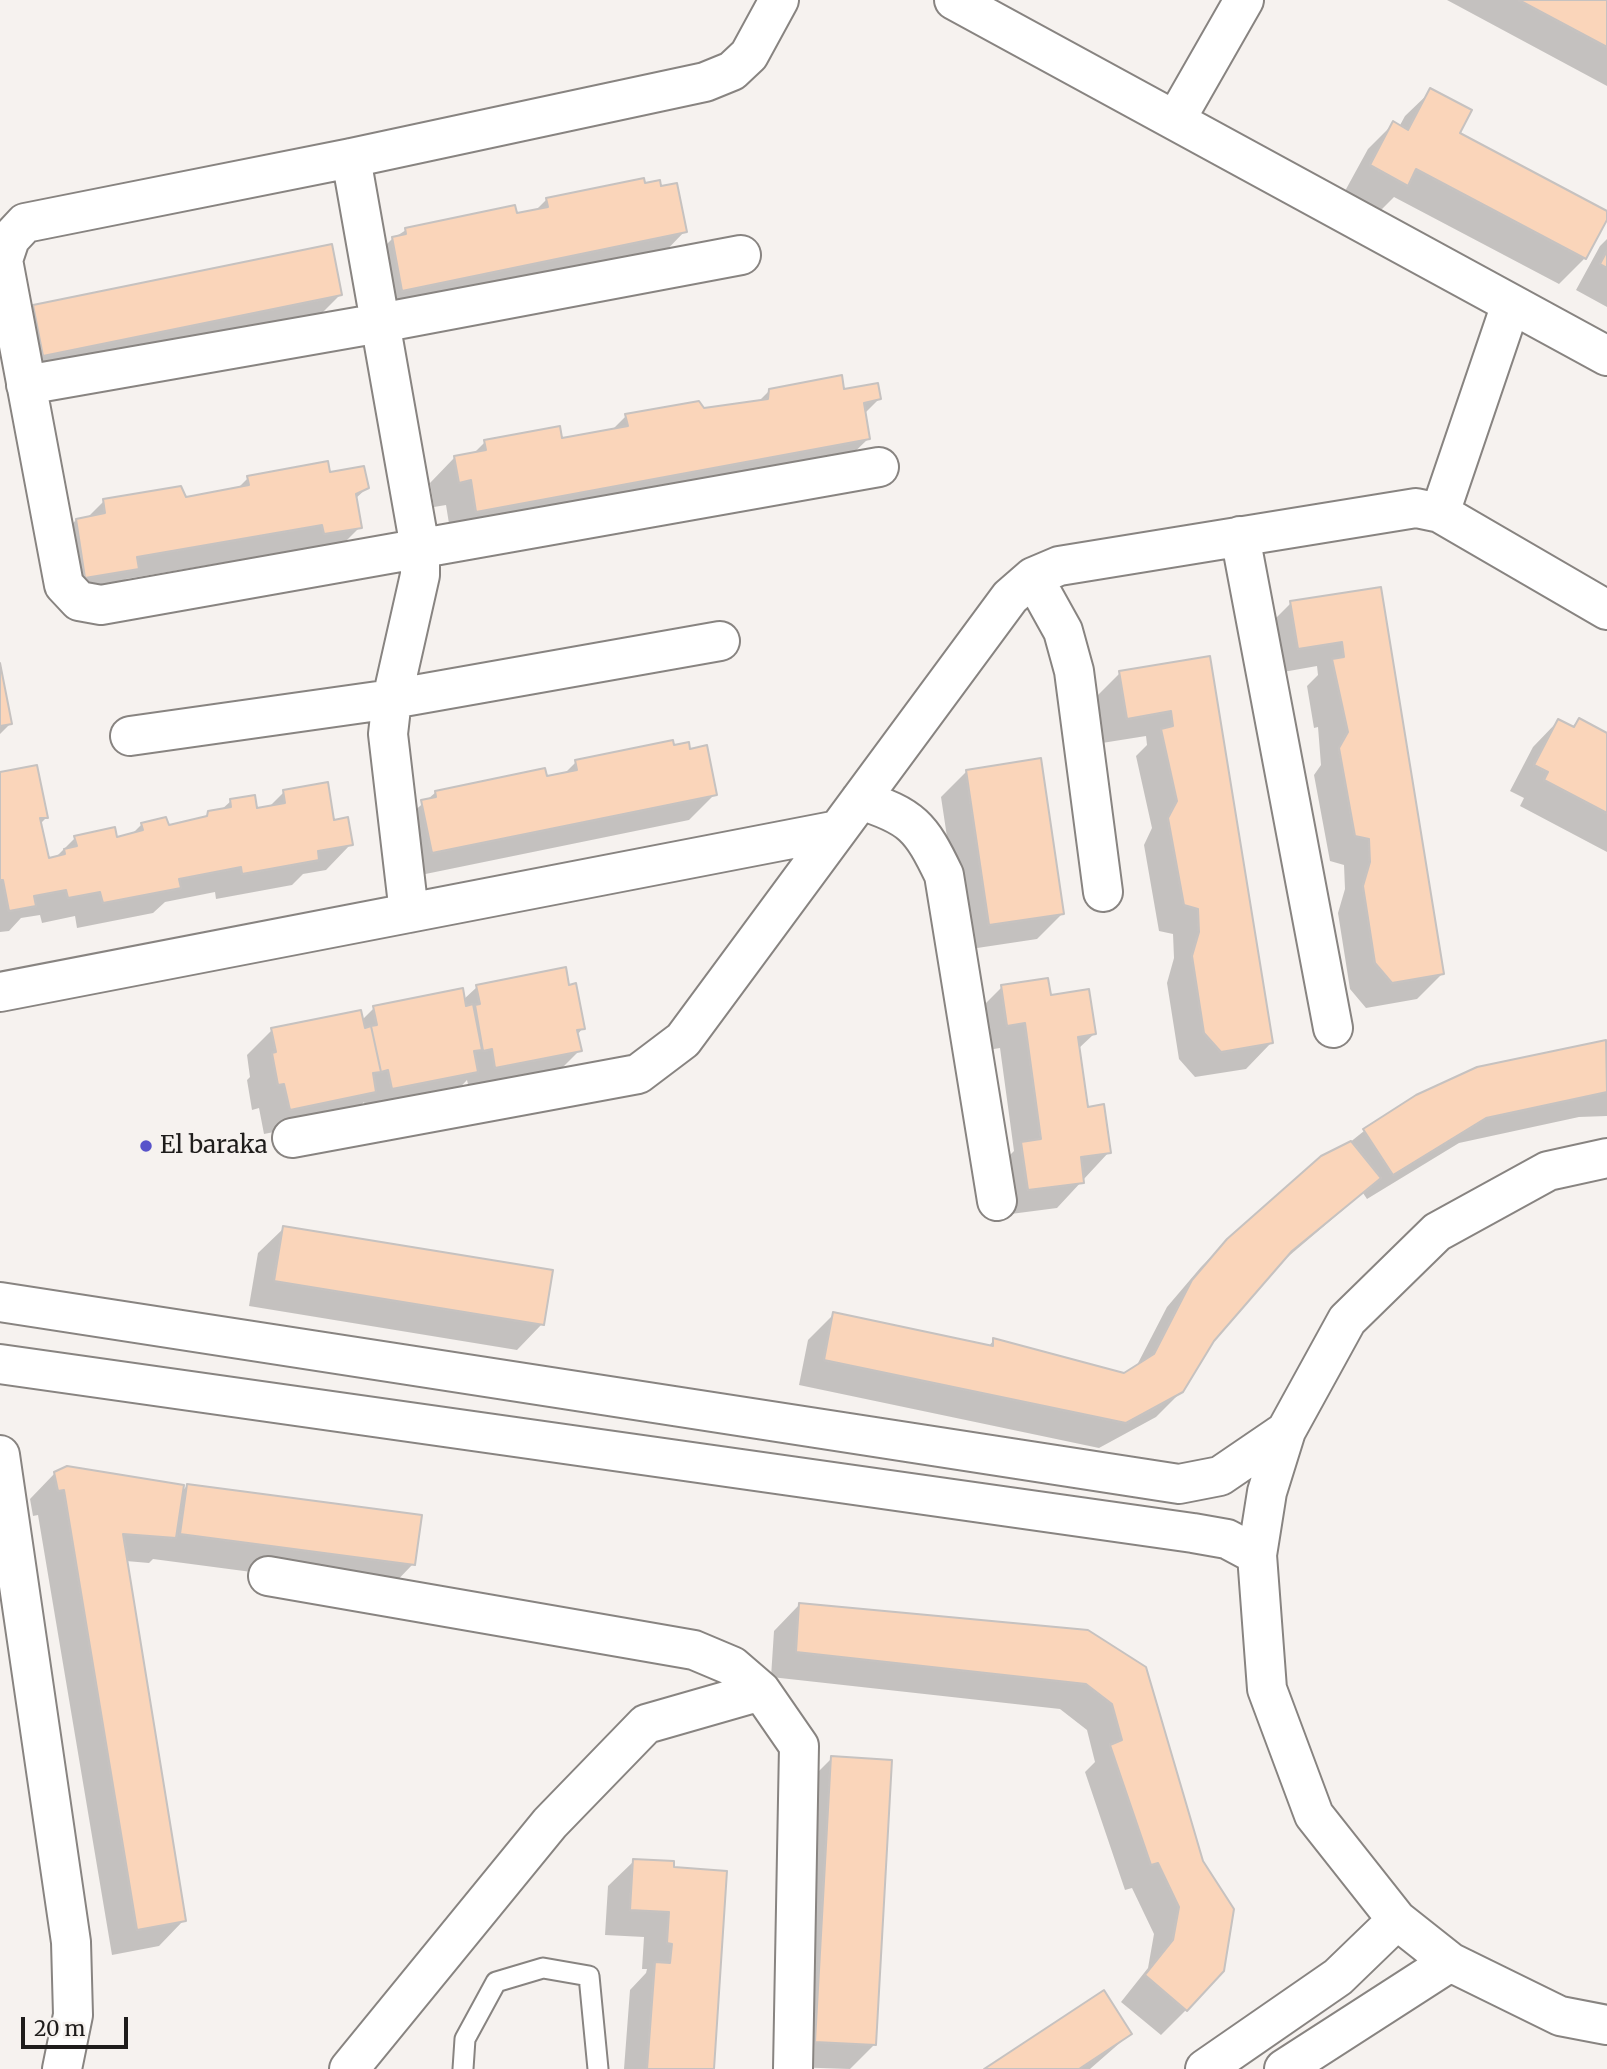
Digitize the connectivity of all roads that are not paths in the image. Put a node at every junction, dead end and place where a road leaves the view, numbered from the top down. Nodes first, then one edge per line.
1 (779, 0) edge
2 (954, 0) edge
3 (1244, 0) edge
4 (1176, 119) junction
5 (351, 158) junction
6 (741, 255) dead end
7 (1511, 304) junction
8 (380, 323) junction
9 (1607, 356) edge
10 (26, 384) junction
11 (878, 467) dead end
12 (1440, 513) junction
13 (1240, 536) junction
14 (420, 548) junction
15 (1034, 577) junction
16 (1607, 610) edge
17 (720, 641) dead end
18 (392, 699) junction
19 (130, 736) dead end
20 (860, 800) junction
21 (838, 830) junction
22 (1103, 892) dead end
23 (409, 913) junction
24 (0, 992) edge
25 (1333, 1028) dead end
26 (292, 1138) dead end
27 (1607, 1158) edge
28 (997, 1201) dead end
29 (0, 1302) edge
30 (0, 1364) edge
31 (1286, 1431) junction
32 (0, 1455) edge
33 (1258, 1555) junction
34 (268, 1576) dead end
35 (15, 1665) edge
36 (761, 1691) junction
37 (1398, 1920) junction
38 (1450, 1962) junction
39 (1607, 2025) edge
40 (62, 2069) edge
41 (349, 2069) edge
42 (463, 2069) edge
43 (598, 2069) edge
44 (793, 2069) edge
45 (1205, 2069) edge
46 (1284, 2069) edge

1 - 5 street
2 - 4 street
3 - 4 street
4 - 7 street
5 - 8 street
5 - 10 street
6 - 8 street
7 - 9 street
7 - 12 street
8 - 10 street
8 - 14 street
10 - 14 street
11 - 14 street
12 - 13 street
12 - 16 street
13 - 15 street
13 - 25 street
14 - 18 street
15 - 20 street
15 - 22 street
17 - 18 street
18 - 19 street
18 - 23 street
20 - 21 street
20 - 28 street
21 - 23 street
21 - 26 street
23 - 24 street
27 - 31 street
29 - 31 street
30 - 33 street
31 - 33 street
32 - 35 street
33 - 37 street
34 - 36 street
35 - 40 street
36 - 41 street
36 - 44 street
37 - 38 street
37 - 45 street
38 - 39 street
38 - 46 street
42 - 43 lane

